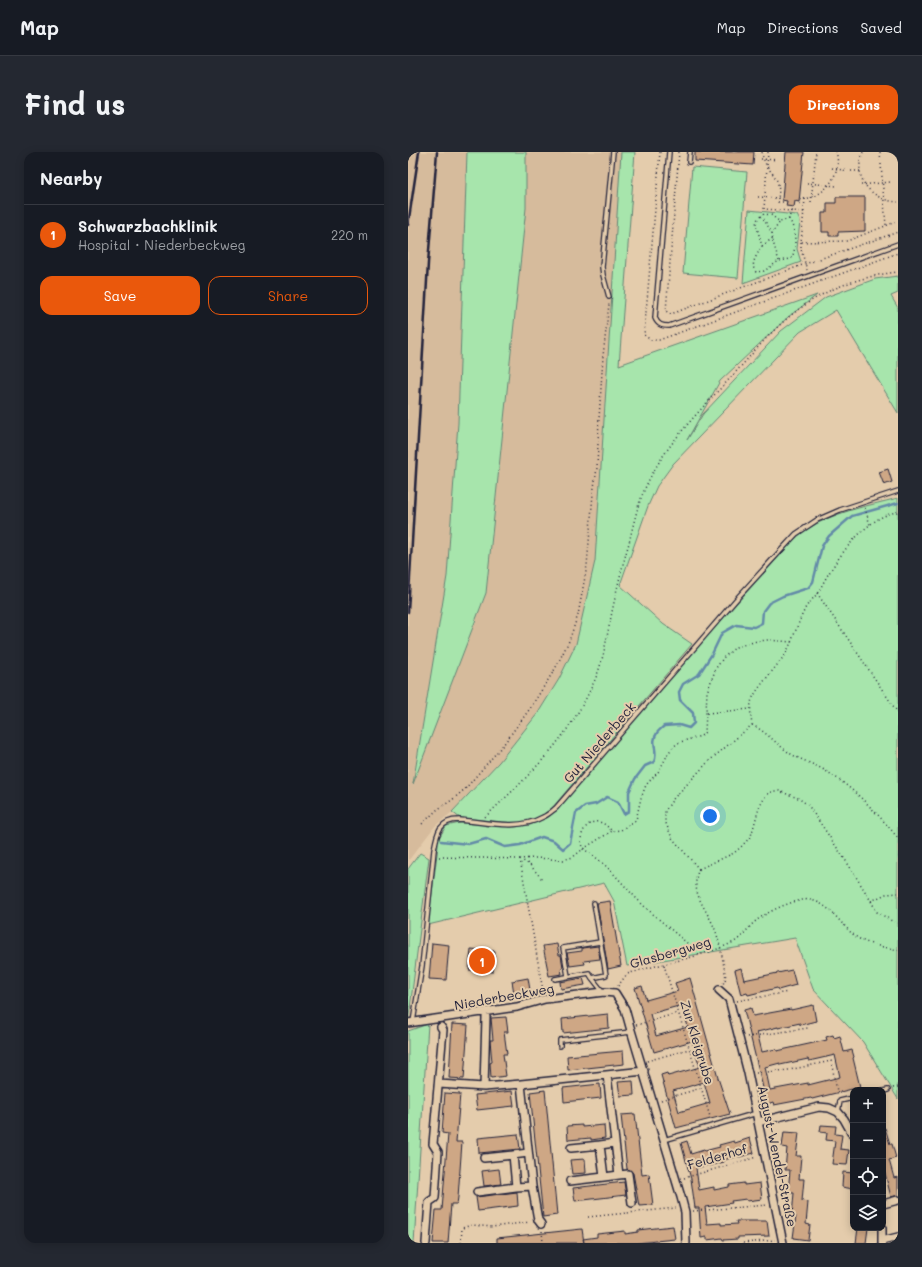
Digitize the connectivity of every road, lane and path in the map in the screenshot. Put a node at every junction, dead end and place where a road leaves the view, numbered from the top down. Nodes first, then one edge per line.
1 (613, 152) edge
2 (660, 152) edge
3 (670, 152) edge
4 (678, 152) edge
5 (690, 152) edge
6 (762, 152) edge
7 (768, 152) edge
8 (816, 152) edge
9 (836, 152) edge
10 (863, 152) edge
11 (880, 152) edge
12 (762, 159) junction
13 (768, 159) junction
14 (781, 160) dead end
15 (689, 162) dead end
16 (767, 168) junction
17 (832, 168) dead end
18 (836, 169) junction
19 (847, 171) dead end
20 (851, 171) dead end
21 (860, 171) junction
22 (863, 171) dead end
23 (891, 182) dead end
24 (807, 183) dead end
25 (883, 183) junction
26 (813, 184) junction
27 (829, 185) junction
28 (861, 185) dead end
29 (865, 185) junction
30 (837, 186) dead end
31 (758, 196) dead end
32 (765, 197) junction
33 (778, 198) junction
34 (812, 198) junction
35 (805, 199) junction
36 (884, 200) junction
37 (786, 202) dead end
38 (811, 202) dead end
39 (898, 202) edge
40 (800, 204) dead end
41 (791, 211) junction
42 (805, 212) junction
43 (760, 216) junction
44 (789, 219) junction
45 (898, 221) edge
46 (780, 222) junction
47 (886, 226) junction
48 (898, 232) edge
49 (772, 233) junction
50 (773, 238) junction
51 (801, 242) junction
52 (898, 244) edge
53 (762, 246) junction
54 (898, 253) edge
55 (779, 261) junction
56 (805, 264) junction
57 (898, 272) edge
58 (808, 276) junction
59 (609, 297) joint
60 (898, 491) edge
61 (865, 506) dead end
62 (898, 512) edge
63 (870, 525) junction
64 (818, 593) junction
65 (792, 642) junction
66 (750, 709) junction
67 (707, 713) junction
68 (898, 713) edge
69 (752, 725) junction
70 (481, 822) junction
71 (422, 824) dead end
72 (612, 831) junction
73 (898, 838) edge
74 (583, 849) junction
75 (434, 857) junction
76 (520, 859) junction
77 (699, 869) junction
78 (542, 879) dead end
79 (898, 893) edge
80 (871, 901) junction
81 (594, 903) dead end
82 (898, 923) edge
83 (600, 942) junction
84 (719, 947) junction
85 (898, 950) edge
86 (699, 954) junction
87 (664, 965) junction
88 (568, 976) junction
89 (592, 978) junction
90 (554, 979) dead end
91 (719, 990) joint
92 (604, 992) junction
93 (788, 992) dead end
94 (615, 993) junction
95 (545, 999) junction
96 (730, 1003) junction
97 (678, 1012) junction
98 (486, 1017) dead end
99 (410, 1023) edge
100 (441, 1027) dead end
101 (808, 1028) dead end
102 (631, 1029) junction
103 (739, 1039) junction
104 (560, 1046) dead end
105 (689, 1049) junction
106 (642, 1063) junction
107 (644, 1071) junction
108 (748, 1073) junction
109 (607, 1075) junction
110 (438, 1084) junction
111 (521, 1084) junction
112 (484, 1087) junction
113 (701, 1088) junction
114 (850, 1099) edge
115 (840, 1101) junction
116 (653, 1102) junction
117 (838, 1112) junction
118 (757, 1114) junction
119 (758, 1122) junction
120 (712, 1126) junction
121 (850, 1130) edge
122 (664, 1140) junction
123 (615, 1143) junction
124 (600, 1145) junction
125 (571, 1148) dead end
126 (528, 1153) junction
127 (513, 1155) junction
128 (765, 1155) junction
129 (484, 1158) dead end
130 (619, 1175) junction
131 (604, 1177) junction
132 (676, 1180) junction
133 (570, 1181) dead end
134 (532, 1186) junction
135 (516, 1187) junction
136 (477, 1192) dead end
137 (898, 1200) edge
138 (632, 1203) dead end
139 (886, 1203) edge
140 (776, 1204) junction
141 (684, 1209) junction
142 (588, 1217) dead end
143 (539, 1222) junction
144 (882, 1231) edge
145 (898, 1237) edge
146 (783, 1241) edge
147 (882, 1242) edge
148 (426, 1243) edge
149 (461, 1243) edge
150 (543, 1243) edge
151 (686, 1243) edge
152 (744, 1243) edge

1 - 59 lane
2 - 54 path
3 - 58 lane
4 - 56 path
5 - 15 lane
6 - 12 path
7 - 13 path
8 - 26 path
9 - 18 path
10 - 21 path
11 - 25 path
12 - 13 path
12 - 16 path
13 - 14 path
13 - 16 path
16 - 32 path
16 - 33 path
17 - 18 path
18 - 19 path
18 - 27 path
20 - 21 path
21 - 22 path
21 - 29 path
23 - 25 path
24 - 26 path
25 - 29 path
25 - 36 path
26 - 27 path
26 - 34 path
27 - 30 path
27 - 34 path
28 - 29 path
29 - 36 path
31 - 32 path
32 - 33 path
32 - 41 path
33 - 37 path
34 - 35 path
34 - 38 path
35 - 40 path
35 - 42 path
36 - 39 path
36 - 47 path
41 - 42 path
41 - 44 path
42 - 51 path
43 - 46 path
43 - 49 path
43 - 53 path
44 - 46 path
44 - 55 path
45 - 47 path
46 - 49 path
47 - 51 path
48 - 56 path
49 - 50 path
50 - 53 path
50 - 55 path
51 - 56 path
52 - 58 lane
53 - 55 path
56 - 58 path
57 - 70 path
59 - 71 path
60 - 70 lane, Gut Niederbeck
61 - 63 path
62 - 63 path
63 - 64 path
64 - 65 path
64 - 68 path
65 - 66 path
65 - 67 path
66 - 67 path
66 - 69 path
67 - 72 path
69 - 73 path
69 - 77 path
70 - 75 lane, Gut Niederbeck
72 - 74 path
72 - 74 path
74 - 76 path
74 - 86 path
75 - 76 path
75 - 99 lane, Gut Niederbeck
76 - 78 path
76 - 95 path
77 - 80 path
77 - 84 path
79 - 80 path
80 - 82 path
81 - 83 lane
83 - 88 lane, Niederbeckweg
83 - 89 lane
84 - 85 path
84 - 86 path, Glasbergweg
84 - 91 path, Glasbergweg
86 - 87 path, Glasbergweg
87 - 94 path, Glasbergweg
87 - 97 path, Zur Kleigrube
88 - 89 lane, Niederbeckweg
88 - 90 lane, Niederbeckweg
89 - 92 lane
91 - 96 street, August-Wendel-Straße
92 - 94 street, Niederbeckweg
92 - 95 street, Niederbeckweg
93 - 96 path
94 - 102 street, Felderhof
95 - 99 street, Niederbeckweg
96 - 103 street, August-Wendel-Straße
97 - 102 path
97 - 105 path, Zur Kleigrube
98 - 112 street
100 - 110 street
101 - 103 path
102 - 104 lane
102 - 106 street, Felderhof
103 - 108 street, August-Wendel-Straße
105 - 106 path
105 - 113 path, Zur Kleigrube
106 - 107 street, Felderhof
107 - 109 street
107 - 116 street, Felderhof
108 - 115 path, August-Wendel-Straße
108 - 118 street, August-Wendel-Straße
109 - 111 street
109 - 123 street
110 - 112 street
110 - 148 street
111 - 112 street
111 - 126 street
113 - 116 path
113 - 120 path, Zur Kleigrube
114 - 115 lane
115 - 117 lane
116 - 122 street, Felderhof
117 - 119 street
117 - 121 street
118 - 119 street, August-Wendel-Straße
118 - 120 lane
119 - 128 street, August-Wendel-Straße
120 - 122 lane
122 - 132 street, Felderhof
123 - 124 street
123 - 130 street
124 - 125 street
124 - 131 street
126 - 127 street
126 - 134 street
127 - 129 street
127 - 135 street
128 - 132 path, Felderhof
128 - 140 street, August-Wendel-Straße
130 - 131 street
130 - 138 street
131 - 133 street
132 - 141 street, Felderhof
134 - 135 street
134 - 143 street
135 - 136 street
137 - 139 street
140 - 141 path
140 - 146 street, August-Wendel-Straße
141 - 142 path
141 - 151 street, Felderhof
143 - 149 path
143 - 150 path
144 - 147 street
145 - 147 street
146 - 152 path

